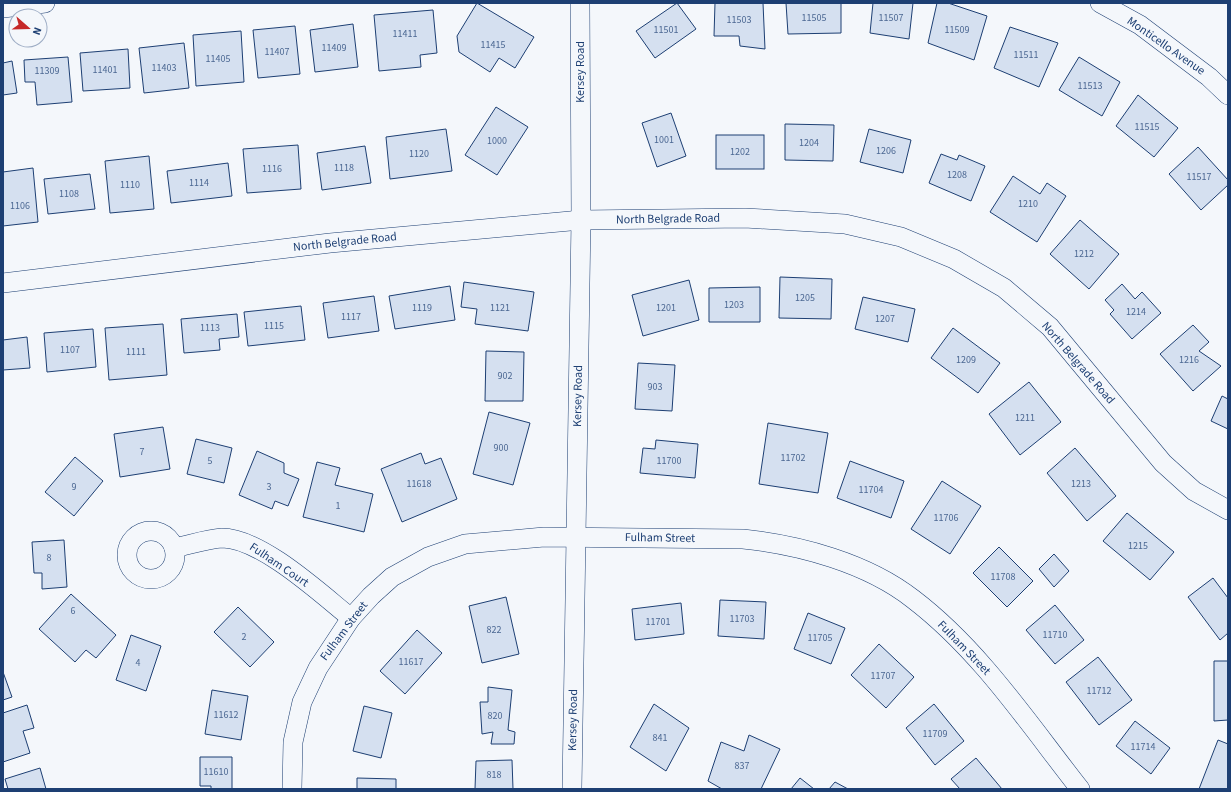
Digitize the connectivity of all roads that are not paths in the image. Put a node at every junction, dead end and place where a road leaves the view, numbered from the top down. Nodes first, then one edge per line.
1 (45, 3) edge
2 (580, 3) edge
3 (1100, 3) edge
4 (3, 8) edge
5 (1228, 95) edge
6 (581, 220) junction
7 (3, 283) edge
8 (1228, 510) edge
9 (576, 537) junction
10 (174, 548) dead end
11 (351, 618) junction
12 (292, 789) edge
13 (572, 789) edge
14 (1080, 789) edge

1 - 4 street
2 - 6 street, Kersey Road
3 - 5 street, Monticello Avenue
6 - 7 street, North Belgrade Road
6 - 8 street, North Belgrade Road
6 - 9 street, Kersey Road
9 - 11 street, Fulham Street
9 - 13 street, Kersey Road
9 - 14 street, Fulham Street
10 - 11 street, Fulham Court
11 - 12 street, Fulham Street

